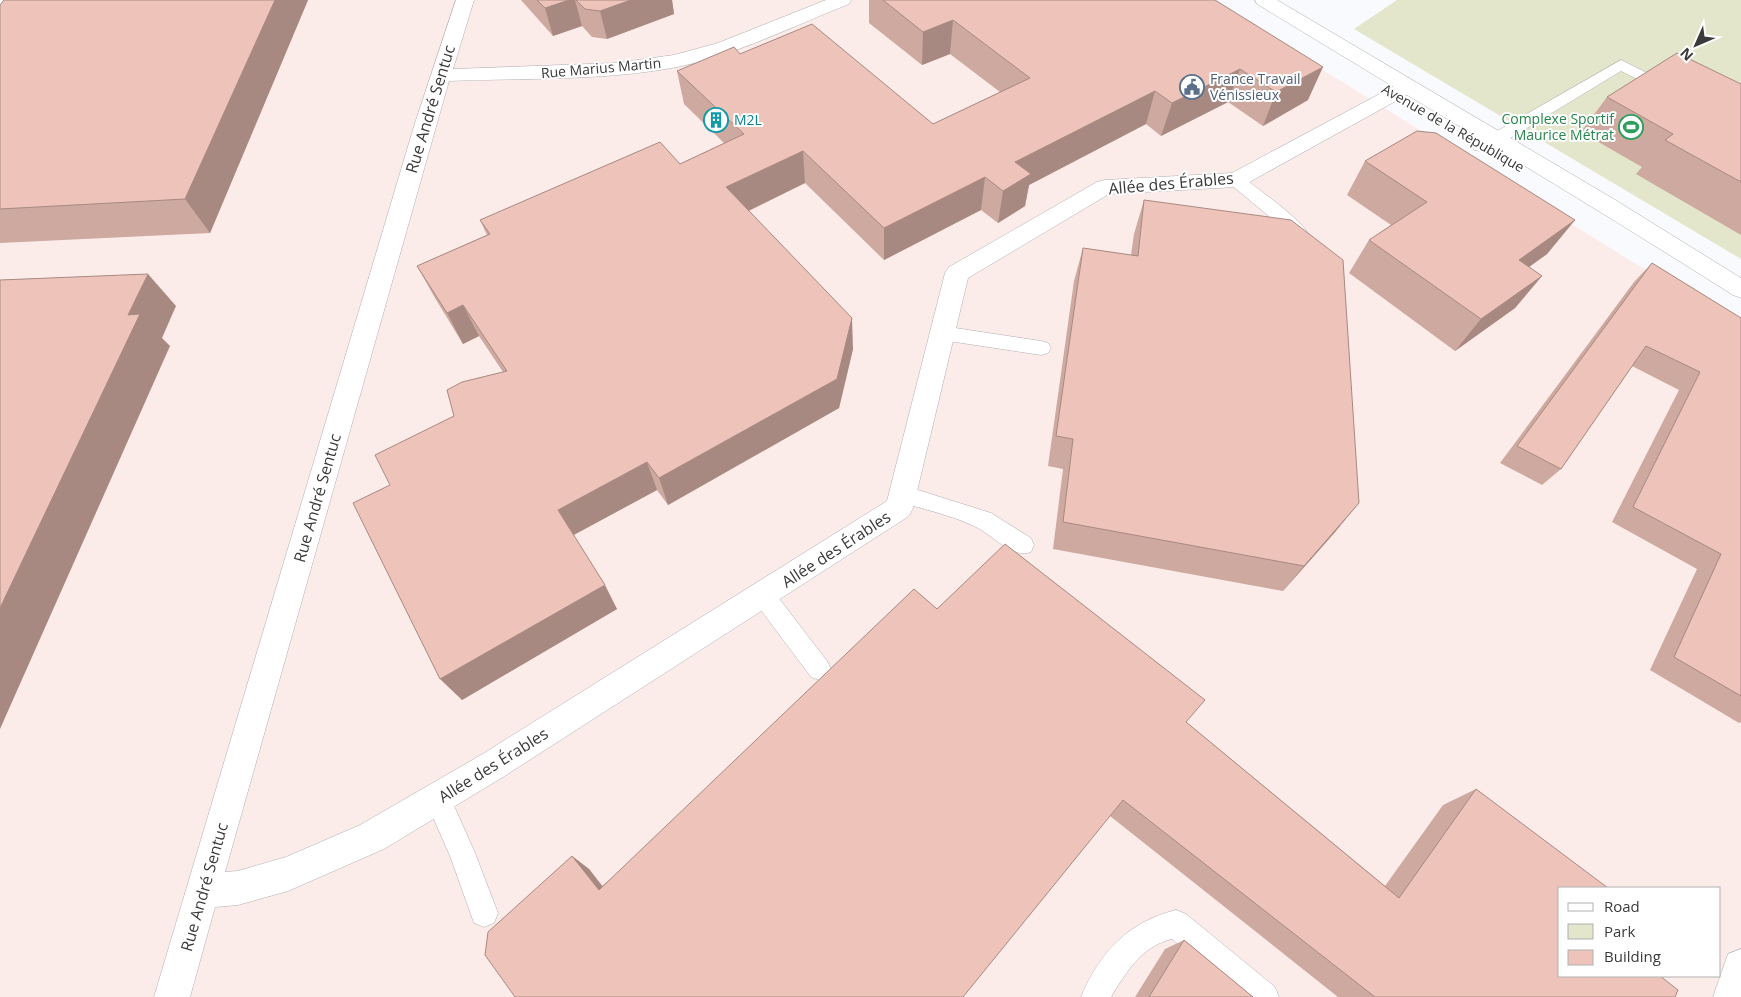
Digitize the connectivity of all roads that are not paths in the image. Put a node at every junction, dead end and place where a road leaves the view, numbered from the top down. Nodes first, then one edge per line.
1 (465, 0) edge
2 (842, 0) edge
3 (1242, 0) edge
4 (1264, 0) edge
5 (440, 75) junction
6 (1401, 91) junction
7 (1681, 96) edge
8 (1488, 142) junction
9 (1236, 180) junction
10 (1315, 251) edge
11 (1741, 289) edge
12 (942, 333) junction
13 (1041, 348) dead end
14 (902, 494) junction
15 (1024, 545) dead end
16 (763, 595) junction
17 (819, 669) dead end
18 (438, 799) junction
19 (203, 891) junction
20 (484, 913) dead end
21 (1741, 967) edge
22 (172, 997) edge
23 (1095, 997) edge
24 (1264, 997) edge
25 (1731, 997) edge

1 - 5 street, Rue André Sentuc
2 - 5 street, Rue Marius Martin
3 - 6 street, Avenue de la République
4 - 6 street, Avenue de la République
5 - 19 street, Rue André Sentuc
6 - 8 street, Avenue de la République
6 - 9 street, Allée des Érables
7 - 8 lane
8 - 11 street, Avenue de la République
9 - 10 lane
9 - 12 street, Allée des Érables
12 - 13 lane
12 - 14 street, Allée des Érables
14 - 15 lane
14 - 16 street, Allée des Érables
16 - 17 lane
16 - 18 street, Allée des Érables
18 - 19 street, Allée des Érables
18 - 20 lane
19 - 22 street, Rue André Sentuc
21 - 25 street
23 - 24 lane

